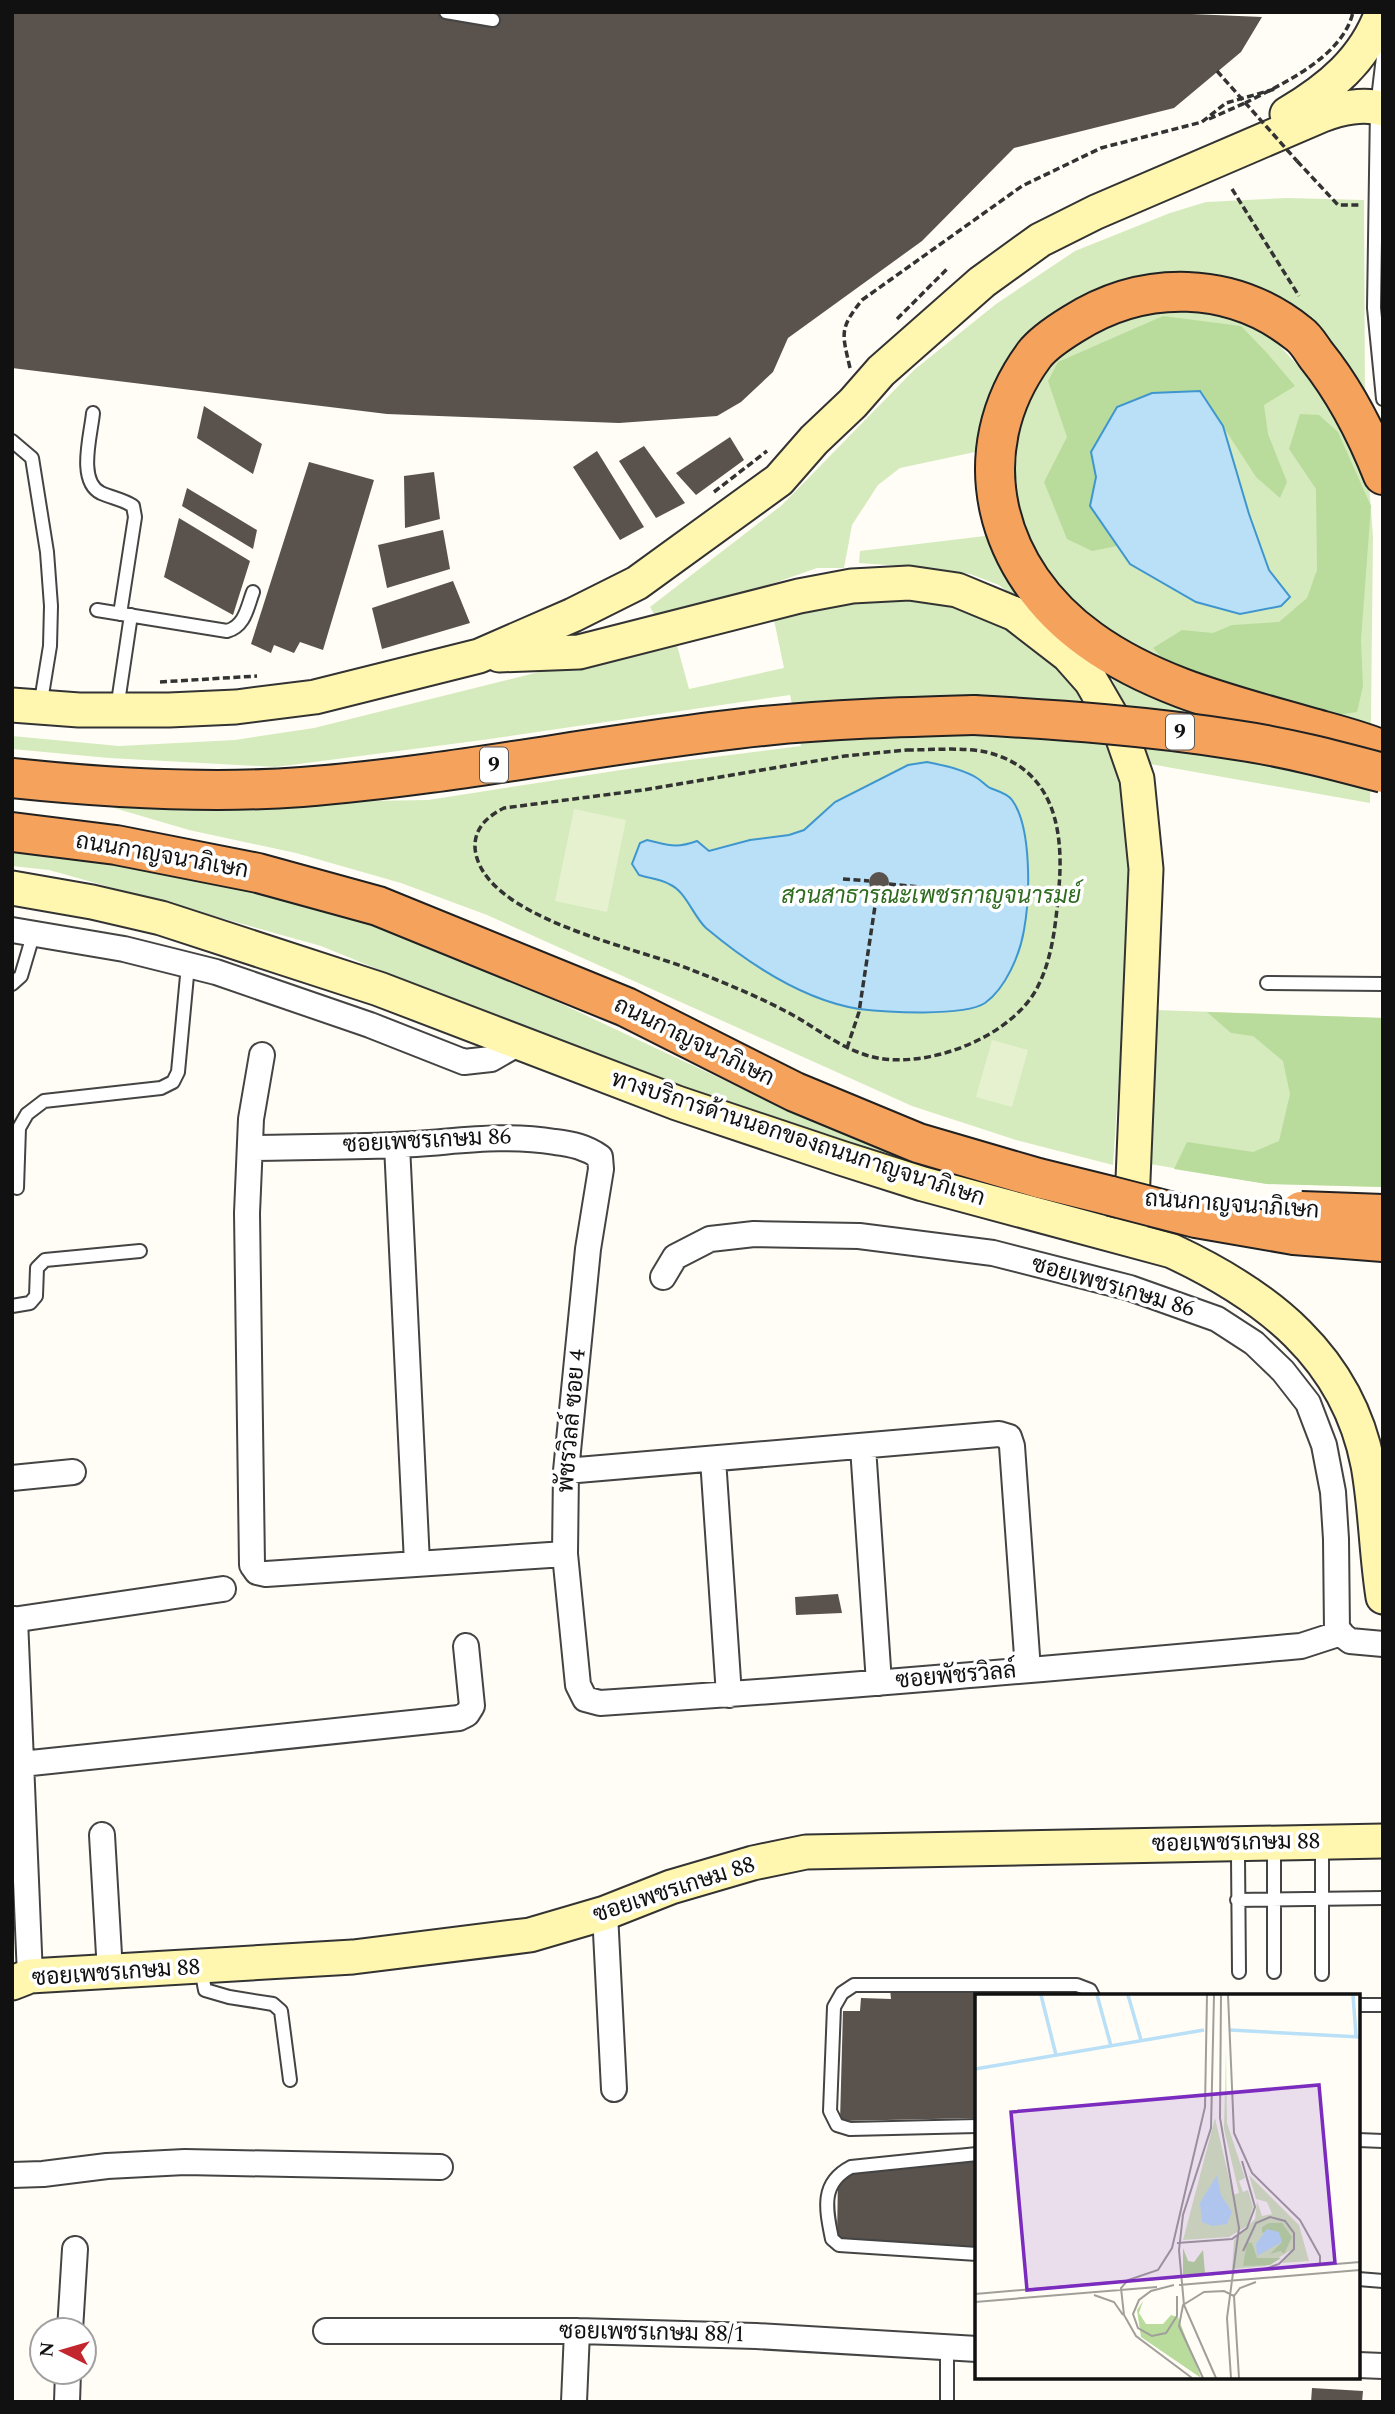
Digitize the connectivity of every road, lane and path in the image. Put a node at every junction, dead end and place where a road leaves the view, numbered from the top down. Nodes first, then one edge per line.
1 (446, 12) edge
2 (1353, 12) edge
3 (1371, 14) edge
4 (493, 20) dead end
5 (1383, 57) edge
6 (1217, 71) dead end
7 (1245, 103) junction
8 (1380, 108) edge
9 (1202, 122) junction
10 (1192, 171) junction
11 (1232, 188) dead end
12 (1368, 204) dead end
13 (949, 267) dead end
14 (1299, 296) dead end
15 (888, 328) dead end
16 (859, 358) dead end
17 (850, 368) junction
18 (841, 376) dead end
19 (1383, 399) edge
20 (93, 413) dead end
21 (12, 441) edge
22 (771, 448) dead end
23 (1383, 475) edge
24 (708, 497) dead end
25 (253, 592) dead end
26 (97, 610) dead end
27 (125, 614) junction
28 (479, 656) junction
29 (263, 675) dead end
30 (158, 682) dead end
31 (26, 706) edge
32 (117, 710) junction
33 (1383, 750) edge
34 (1383, 773) edge
35 (12, 778) edge
36 (12, 832) edge
37 (843, 878) dead end
38 (869, 881) dead end
39 (889, 884) dead end
40 (919, 887) dead end
41 (12, 888) edge
42 (877, 893) dead end
43 (23, 931) edge
44 (188, 965) junction
45 (1267, 983) dead end
46 (12, 984) edge
47 (1383, 984) edge
48 (379, 989) junction
49 (370, 1025) junction
50 (519, 1044) junction
51 (848, 1048) junction
52 (262, 1055) dead end
53 (397, 1145) junction
54 (251, 1148) junction
55 (600, 1157) joint
56 (17, 1188) dead end
57 (1111, 1196) junction
58 (1383, 1214) edge
59 (1131, 1238) junction
60 (1383, 1242) edge
61 (139, 1251) dead end
62 (663, 1277) dead end
63 (12, 1306) edge
64 (863, 1447) junction
65 (713, 1459) junction
66 (566, 1471) junction
67 (73, 1472) dead end
68 (12, 1478) edge
69 (565, 1554) junction
70 (417, 1563) junction
71 (223, 1589) dead end
72 (1383, 1597) edge
73 (14, 1620) edge
74 (1340, 1633) junction
75 (1383, 1644) edge
76 (466, 1646) dead end
77 (1028, 1670) junction
78 (879, 1682) junction
79 (578, 1685) joint
80 (729, 1695) junction
81 (17, 1764) edge
82 (102, 1835) dead end
83 (1383, 1841) edge
84 (1322, 1856) dead end
85 (1238, 1857) dead end
86 (1274, 1860) dead end
87 (1383, 1898) edge
88 (1323, 1899) junction
89 (1237, 1900) junction
90 (1274, 1900) junction
91 (605, 1913) junction
92 (200, 1967) junction
93 (110, 1972) junction
94 (1239, 1972) dead end
95 (1274, 1972) dead end
96 (1322, 1974) dead end
97 (21, 1979) edge
98 (1092, 1994) edge
99 (1360, 2005) edge
100 (1383, 2005) edge
101 (290, 2080) dead end
102 (614, 2089) dead end
103 (975, 2126) edge
104 (1360, 2140) edge
105 (1383, 2141) edge
106 (975, 2154) edge
107 (440, 2167) dead end
108 (12, 2175) edge
109 (75, 2249) dead end
110 (975, 2254) edge
111 (1360, 2279) edge
112 (1383, 2281) edge
113 (71, 2316) edge
114 (577, 2330) junction
115 (326, 2331) dead end
116 (947, 2348) junction
117 (975, 2349) edge
118 (1360, 2365) edge
119 (1383, 2366) edge
120 (574, 2402) edge
121 (947, 2402) edge

1 - 4 lane
2 - 7 path, bridge
3 - 9 path
3 - 10 main road
5 - 8 lane
6 - 7 path, bridge
7 - 9 path
7 - 12 path, bridge
8 - 10 main road
8 - 19 lane
9 - 17 path
10 - 28 main road
11 - 14 path
13 - 15 path
16 - 17 path
17 - 18 path
20 - 27 lane
21 - 31 lane
22 - 24 path
23 - 33 highway
25 - 27 lane
26 - 27 lane
27 - 32 lane
28 - 32 main road
28 - 59 main road
29 - 30 path
31 - 32 main road
34 - 35 highway, 9, bridge
36 - 57 highway, ถนนกาญจนาภิเษก
37 - 38 path
39 - 40 path
41 - 48 main road, ทางบริการด้านนอกของถนนกาญจนาภิเษก
42 - 51 path
43 - 44 street
43 - 46 lane
44 - 49 street
44 - 56 lane
45 - 47 lane
48 - 49 street
48 - 50 main road, ทางบริการด้านนอกของถนนกาญจนาภิเษก
49 - 50 street
50 - 59 main road, ทางบริการด้านนอกของถนนกาญจนาภิเษก
51 - 51 path
52 - 54 street
53 - 54 street, ซอยเพชรเกษม 86
53 - 55 street, ซอยเพชรเกษม 86
53 - 70 street
54 - 70 street
55 - 66 street, พัชรวิลล์ ซอย 4
57 - 58 highway, ถนนกาญจนาภิเษก, bridge
57 - 60 highway, bridge
59 - 72 main road, ทางบริการด้านนอกของถนนกาญจนาภิเษก
61 - 63 lane
62 - 74 street, ซอยเพชรเกษม 86
64 - 65 street
64 - 77 street
64 - 78 street
65 - 66 street
65 - 80 street
66 - 69 street, พัชรวิลล์ ซอย 4
67 - 68 street
69 - 70 street
69 - 79 street, พัชรวิลล์ ซอย 4
71 - 73 street
73 - 81 street
74 - 75 street
74 - 77 street, ซอยพัชรวิลล์
76 - 81 street
77 - 78 street, ซอยพัชรวิลล์
78 - 80 street, ซอยพัชรวิลล์
79 - 80 street, ซอยพัชรวิลล์
81 - 97 street
82 - 93 street
83 - 91 main road, ซอยเพชรเกษม 88
84 - 88 lane
85 - 89 lane
86 - 90 lane
87 - 88 lane
88 - 90 lane
88 - 96 lane
89 - 90 lane
89 - 94 lane
90 - 95 lane
91 - 92 main road, ซอยเพชรเกษม 88
91 - 102 street
92 - 93 main road, ซอยเพชรเกษม 88
92 - 101 lane
93 - 97 main road, ซอยเพชรเกษม 88
98 - 103 lane
99 - 100 lane
104 - 105 lane
106 - 110 lane
107 - 108 street
109 - 113 street
111 - 112 lane
114 - 115 street, ซอยเพชรเกษม 88/1
114 - 116 street, ซอยเพชรเกษม 88/1
114 - 120 street
116 - 117 street, ซอยเพชรเกษม 88/1
116 - 121 lane
118 - 119 street

